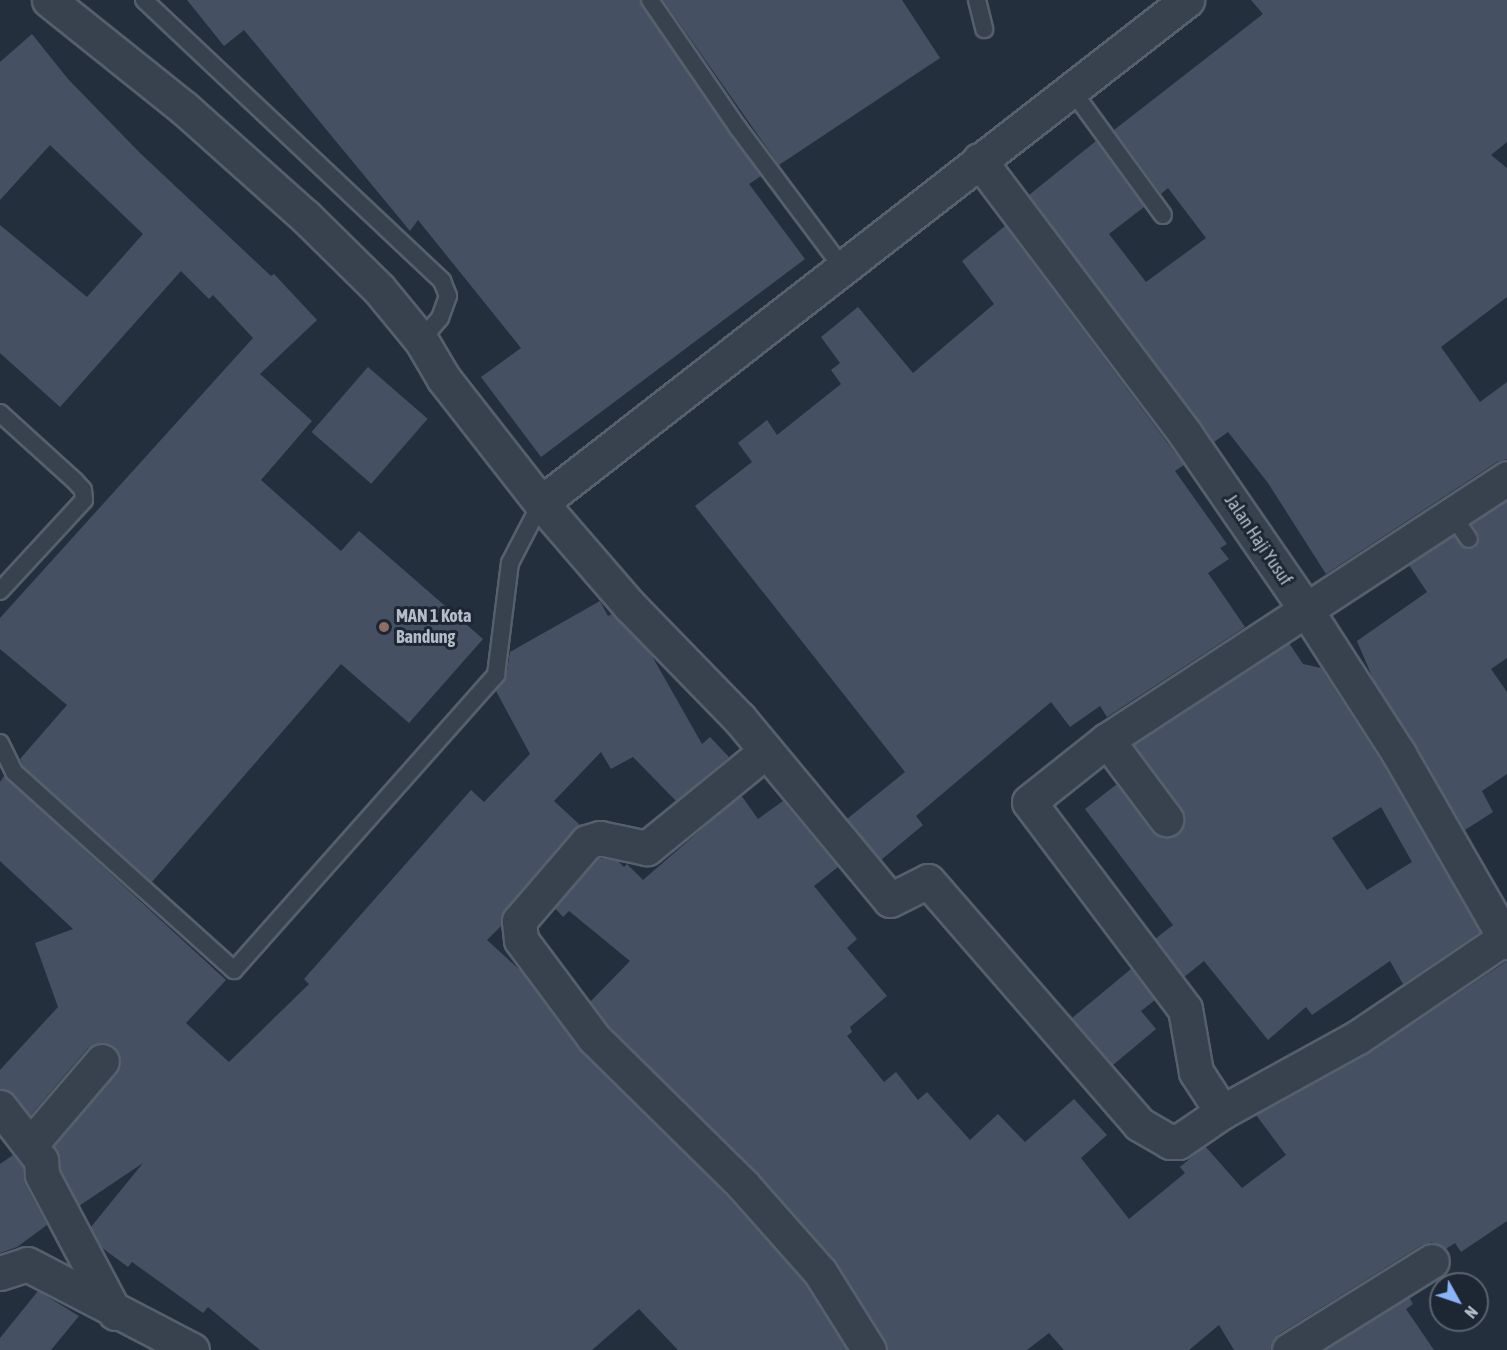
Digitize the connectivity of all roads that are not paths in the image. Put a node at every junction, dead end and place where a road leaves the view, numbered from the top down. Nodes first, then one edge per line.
1 (49, 0) edge
2 (144, 0) edge
3 (650, 0) edge
4 (977, 0) edge
5 (1187, 0) edge
6 (984, 29) dead end
7 (1071, 89) junction
8 (979, 160) junction
9 (1163, 215) dead end
10 (842, 267) junction
11 (421, 340) junction
12 (0, 413) edge
13 (1507, 478) edge
14 (541, 503) junction
15 (1, 587) edge
16 (1305, 608) junction
17 (1107, 740) junction
18 (0, 743) edge
19 (766, 751) junction
20 (1166, 819) dead end
21 (1506, 938) edge
22 (102, 1061) dead end
23 (0, 1107) edge
24 (1222, 1112) junction
25 (31, 1144) junction
26 (1432, 1261) dead end
27 (0, 1273) edge
28 (115, 1312) junction
29 (192, 1350) edge
30 (869, 1350) edge
31 (1289, 1350) edge

1 - 11 street
2 - 11 lane
3 - 10 lane
4 - 6 lane
5 - 7 street
7 - 8 street
7 - 9 lane
8 - 10 street
8 - 16 street, Jalan Haji Yusuf
10 - 14 street
11 - 14 street
12 - 15 lane
13 - 16 street
14 - 18 lane
14 - 19 street
16 - 17 street
16 - 21 street, Jalan Haji Yusuf
17 - 20 street
17 - 24 street
19 - 24 street
19 - 30 street
21 - 24 street
22 - 25 street
23 - 25 street
25 - 28 street
26 - 31 street
27 - 28 street
28 - 29 street

